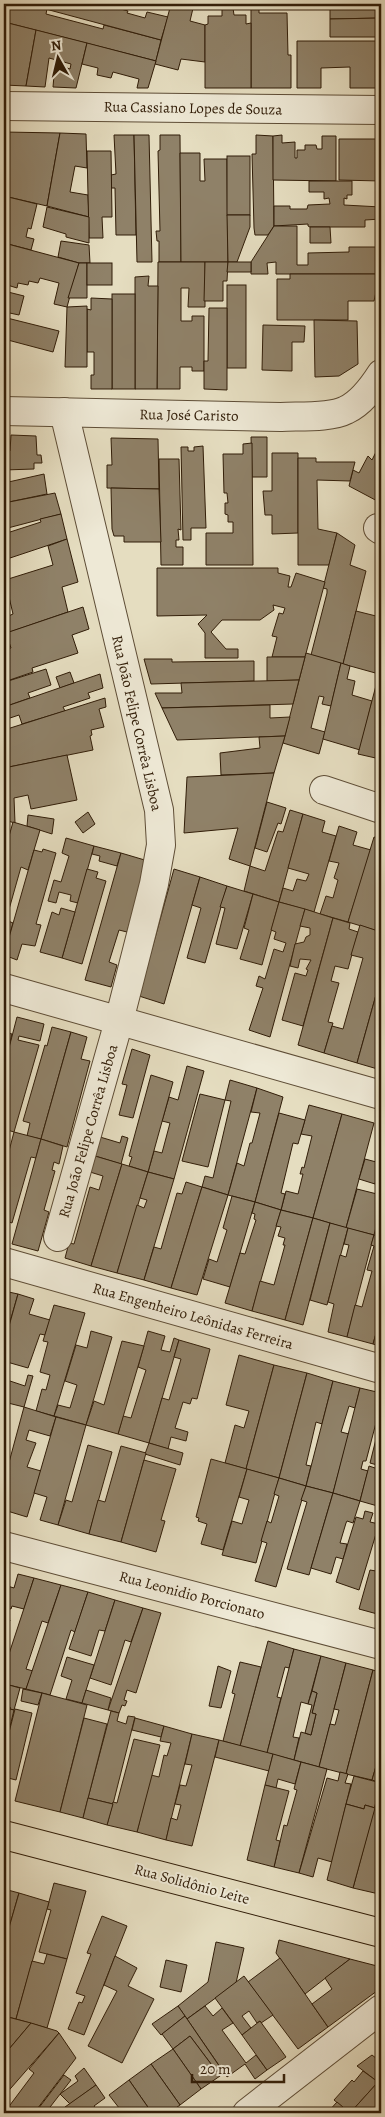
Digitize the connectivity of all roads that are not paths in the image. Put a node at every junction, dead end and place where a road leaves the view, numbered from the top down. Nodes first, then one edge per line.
1 (4, 106) edge
2 (381, 110) edge
3 (374, 384) edge
4 (4, 411) edge
5 (64, 412) junction
6 (324, 790) dead end
7 (381, 809) edge
8 (4, 988) edge
9 (119, 1021) junction
10 (381, 1095) edge
11 (58, 1237) dead end
12 (4, 1262) edge
13 (381, 1369) edge
14 (4, 1546) edge
15 (381, 1645) edge
16 (4, 1835) edge
17 (381, 1933) edge
18 (381, 2009) edge
19 (255, 2111) edge

1 - 2 street, Rua Cassiano Lopes de Souza
3 - 5 street, Rua José Caristo
4 - 5 street, Rua José Caristo
5 - 9 street, Rua João Felipe Corrêa Lisboa
6 - 7 street
8 - 9 street
9 - 10 street
9 - 11 street, Rua João Felipe Corrêa Lisboa
12 - 13 street, Rua Engenheiro Leônidas Ferreira
14 - 15 street, Rua Leonidio Porcionato
16 - 17 main road, Rua Solidônio Leite
18 - 19 street

